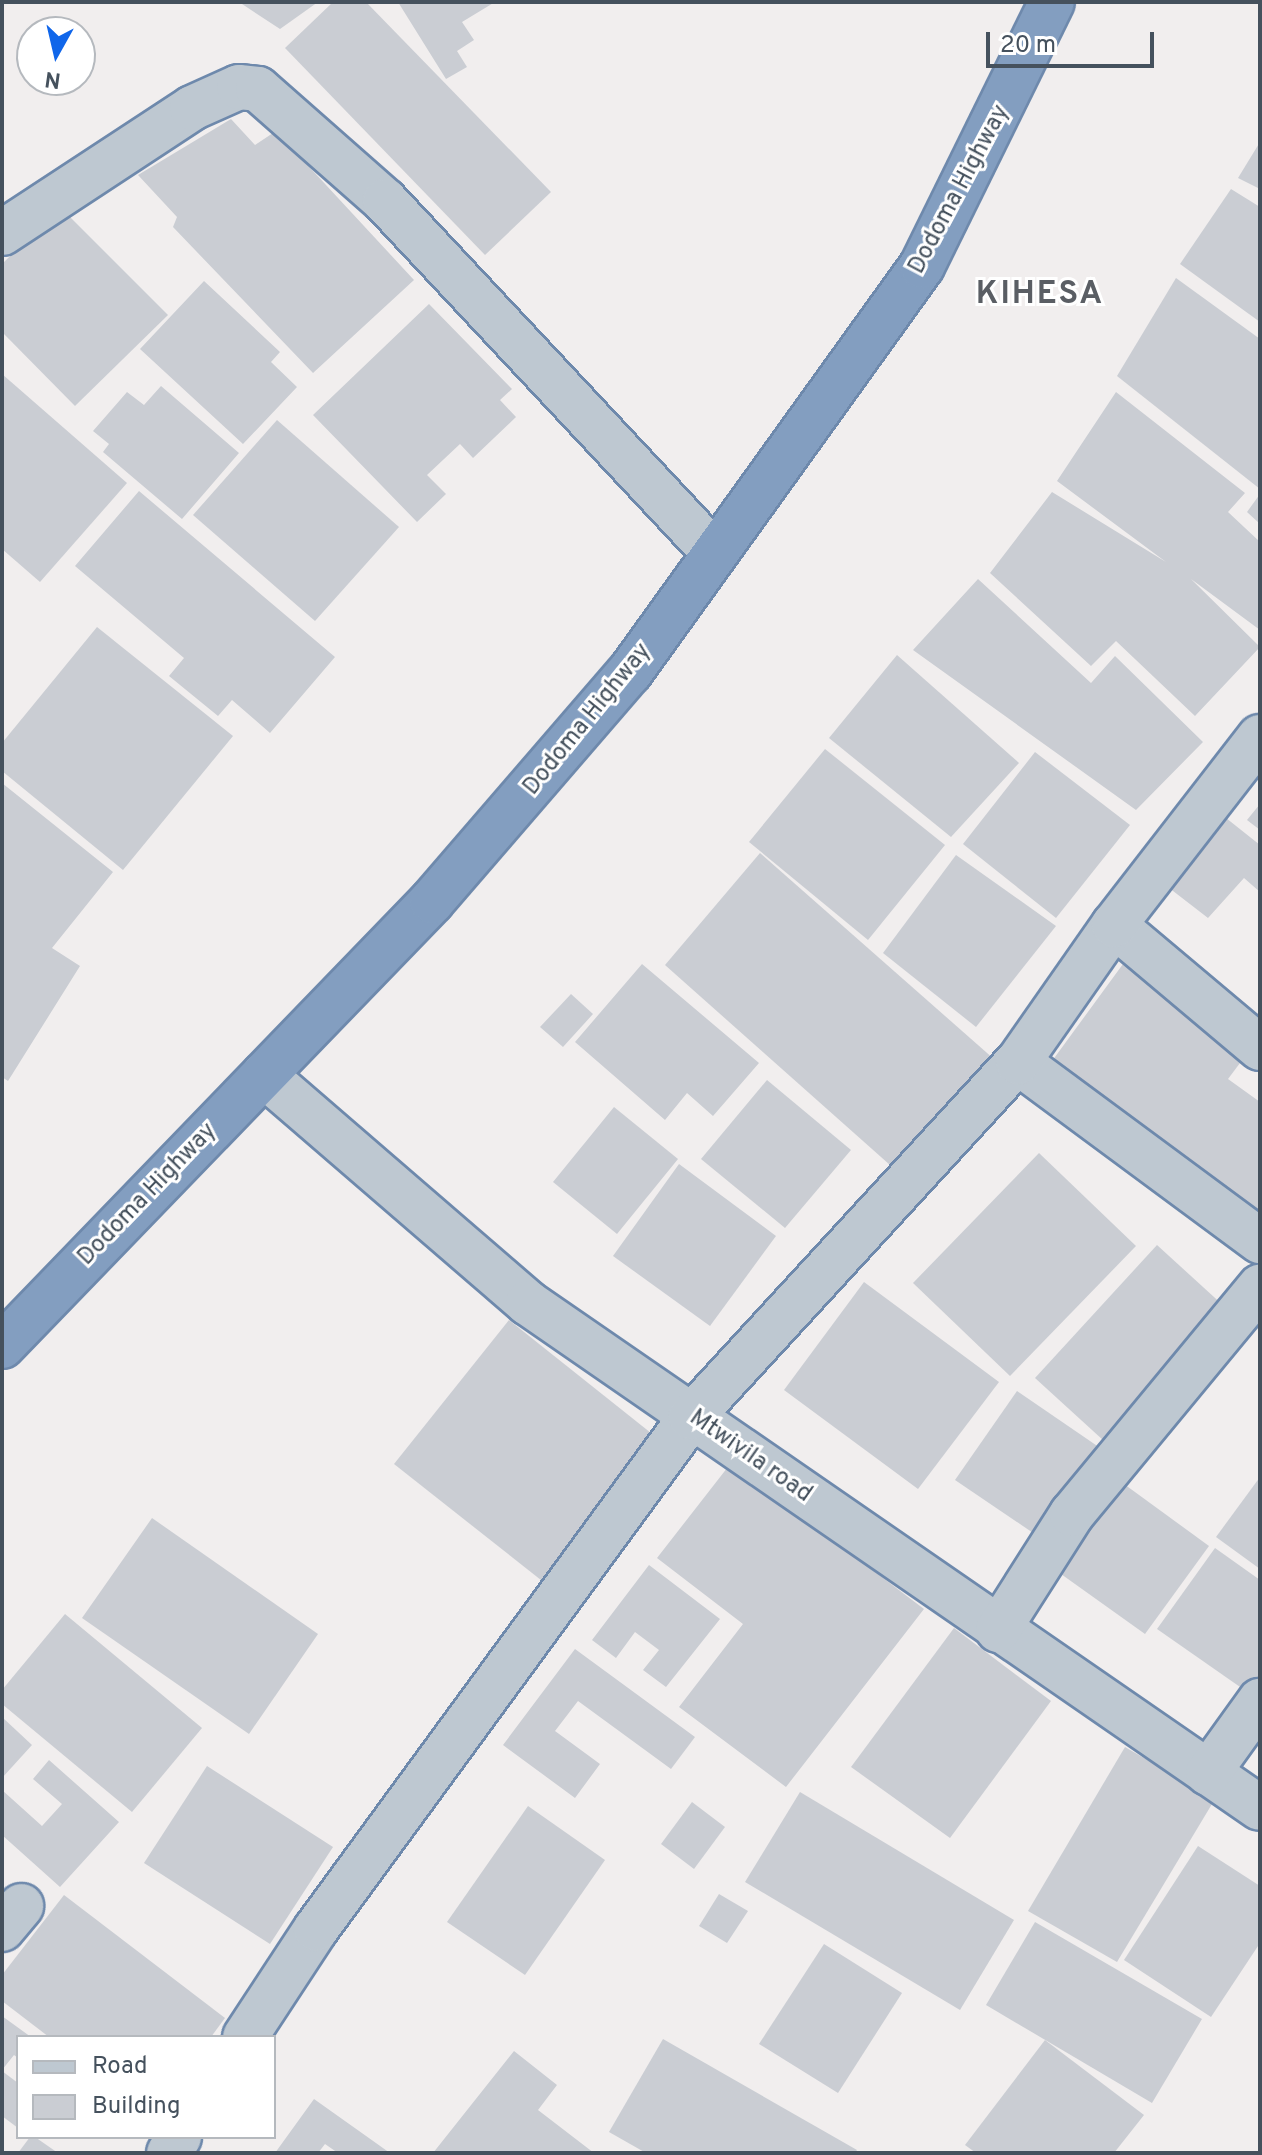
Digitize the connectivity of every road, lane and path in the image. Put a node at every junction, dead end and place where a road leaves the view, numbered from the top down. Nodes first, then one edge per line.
1 (1052, 2) edge
2 (2, 233) edge
3 (714, 553) junction
4 (1260, 737) edge
5 (1114, 925) junction
6 (1260, 1048) edge
7 (1018, 1062) junction
8 (264, 1075) junction
9 (1260, 1241) edge
10 (1260, 1287) edge
11 (2, 1346) edge
12 (691, 1417) junction
13 (998, 1630) junction
14 (1260, 1701) edge
15 (1208, 1773) junction
16 (1260, 1808) edge
17 (246, 2035) edge

1 - 3 highway, Dodoma Highway
2 - 3 street
3 - 8 highway, Dodoma Highway
4 - 5 street
5 - 6 street
5 - 7 street
7 - 9 street
7 - 12 street
8 - 11 highway, Dodoma Highway
8 - 12 street, Mtwivila road
10 - 13 street
12 - 13 street, Mtwivila road
12 - 17 street
13 - 15 street, Mtwivila road
14 - 15 street
15 - 16 street, Mtwivila road

